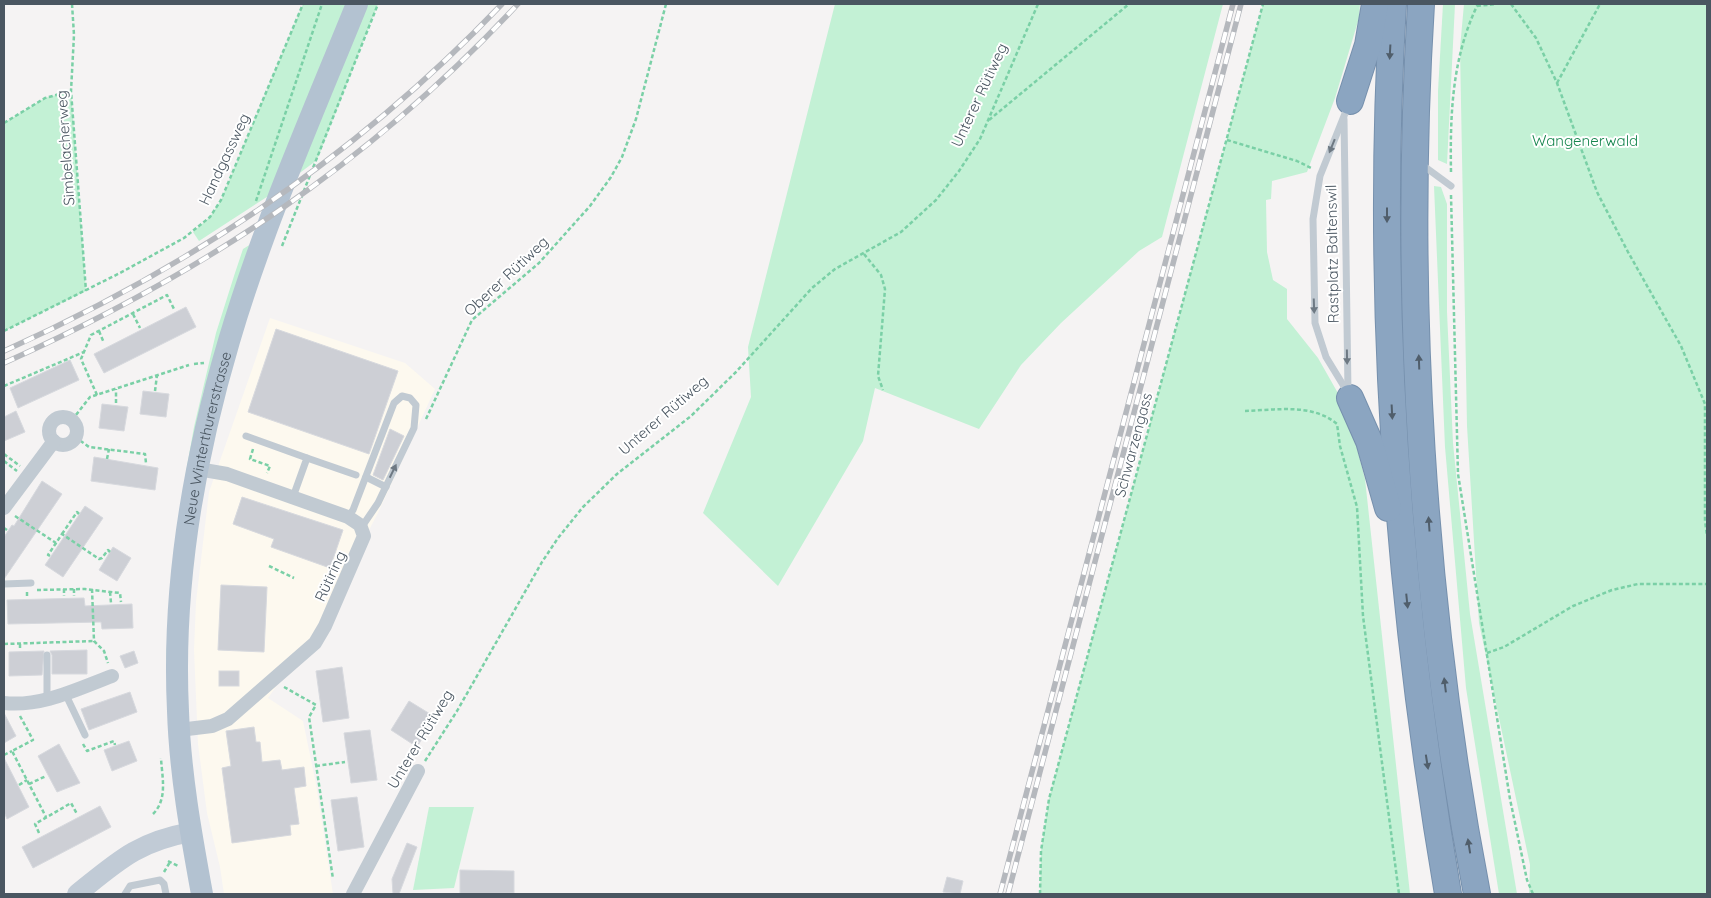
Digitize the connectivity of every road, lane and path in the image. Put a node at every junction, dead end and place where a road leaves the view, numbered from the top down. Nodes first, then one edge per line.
1 (72, 4) edge
2 (304, 4) edge
3 (356, 4) edge
4 (378, 4) edge
5 (666, 4) edge
6 (1038, 4) edge
7 (1129, 4) edge
8 (1263, 4) edge
9 (1375, 4) edge
10 (1393, 4) edge
11 (1421, 4) edge
12 (1496, 4) edge
13 (1511, 4) edge
14 (1600, 4) edge
15 (1477, 5) edge
16 (1557, 83) junction
17 (71, 91) junction
18 (1347, 109) junction
19 (988, 121) junction
20 (4, 123) edge
21 (1227, 140) junction
22 (1416, 160) junction
23 (1311, 167) dead end
24 (1451, 186) junction
25 (294, 213) dead end
26 (864, 254) junction
27 (86, 291) junction
28 (174, 309) dead end
29 (133, 313) junction
30 (140, 328) dead end
31 (4, 331) edge
32 (99, 331) junction
33 (104, 343) dead end
34 (84, 352) junction
35 (204, 363) dead end
36 (194, 364) dead end
37 (189, 365) dead end
38 (157, 375) junction
39 (4, 386) edge
40 (116, 389) junction
41 (883, 390) dead end
42 (155, 391) dead end
43 (98, 395) junction
44 (1349, 395) junction
45 (116, 403) dead end
46 (1244, 411) dead end
47 (72, 420) junction
48 (422, 427) dead end
49 (246, 436) dead end
50 (75, 437) junction
51 (256, 440) junction
52 (54, 441) junction
53 (109, 449) junction
54 (4, 454) edge
55 (107, 458) dead end
56 (307, 458) junction
57 (146, 463) dead end
58 (198, 469) junction
59 (29, 473) junction
60 (356, 475) dead end
61 (366, 477) junction
62 (262, 486) junction
63 (386, 487) junction
64 (293, 497) junction
65 (4, 508) edge
66 (79, 514) dead end
67 (348, 517) junction
68 (4, 528) edge
69 (361, 529) junction
70 (7, 530) dead end
71 (62, 534) junction
72 (1707, 536) edge
73 (56, 543) junction
74 (110, 552) dead end
75 (1402, 552) junction
76 (50, 556) dead end
77 (269, 566) dead end
78 (294, 578) dead end
79 (31, 583) dead end
80 (4, 584) edge
81 (1707, 584) edge
82 (64, 589) junction
83 (74, 589) junction
84 (92, 589) junction
85 (36, 590) dead end
86 (110, 592) junction
87 (64, 596) dead end
88 (74, 596) dead end
89 (121, 602) dead end
90 (111, 603) dead end
91 (94, 641) junction
92 (72, 642) junction
93 (4, 644) edge
94 (20, 644) junction
95 (72, 646) dead end
96 (20, 649) dead end
97 (1486, 653) junction
98 (47, 654) dead end
99 (112, 676) joint
100 (272, 681) junction
101 (66, 693) junction
102 (9, 703) edge
103 (41, 704) junction
104 (179, 730) junction
105 (85, 736) dead end
106 (12, 751) junction
107 (4, 755) edge
108 (344, 762) dead end
109 (316, 766) junction
110 (418, 771) joint
111 (46, 776) dead end
112 (27, 780) junction
113 (30, 784) junction
114 (19, 785) dead end
115 (158, 809) dead end
116 (77, 814) dead end
117 (153, 814) dead end
118 (46, 817) junction
119 (191, 832) junction
120 (39, 833) dead end
121 (170, 862) dead end
122 (165, 871) dead end
123 (333, 879) dead end
124 (81, 893) edge
125 (125, 894) edge
126 (166, 894) edge
127 (202, 894) edge
128 (353, 894) edge
129 (1040, 894) edge
130 (1400, 894) edge
131 (1448, 894) edge
132 (1477, 894) edge
133 (1533, 894) edge

1 - 17 path, Simbelacherweg
2 - 27 path, Handgassweg
3 - 58 main road, Neue Winterthurerstrasse
4 - 25 path
5 - 48 path, Oberer Rütiweg
6 - 19 path, Unterer Rütiweg
7 - 19 path
8 - 21 path, Schwarzengass
9 - 18 highway
10 -> 75 highway
11 - 22 highway
12 - 15 path
13 - 16 path
14 - 16 path
15 - 24 path
16 - 72 path
17 - 20 path
17 - 27 path, Simbelacherweg
18 -> 44 lane, Rastplatz Baltenswil
18 -> 44 lane, Rastplatz Baltenswil
19 - 26 path, Unterer Rütiweg
21 - 23 path
21 - 129 path, Schwarzengass
22 - 24 lane
132 -> 22 highway
24 - 97 path
26 - 41 path
26 - 110 path, Unterer Rütiweg
27 - 31 path, Handgassweg
28 - 29 path
29 - 30 path
29 - 32 path
32 - 33 path
32 - 34 path
34 - 39 path
34 - 43 path
35 - 36 path
37 - 38 path
38 - 40 path
38 - 42 path
40 - 43 path
40 - 45 path
43 - 47 path
44 - 75 highway
46 - 130 path
47 - 50 street
47 - 52 street
49 - 51 lane
50 - 52 street
50 - 53 path
51 - 56 lane
51 - 62 path
52 - 59 street
53 - 55 path
53 - 57 path
54 - 59 path
56 - 60 lane
56 - 64 lane
58 - 62 street
58 - 104 main road, Neue Winterthurerstrasse
59 - 65 street
61 - 63 lane
63 -> 61 lane
61 - 67 lane
62 - 64 street
63 - 69 lane
64 - 67 street
65 - 73 path
66 - 71 path
67 - 69 street
68 - 70 path
69 - 100 street, Rütiring
71 - 73 path
71 - 74 path
73 - 76 path
75 -> 131 highway
77 - 78 path
79 - 80 lane
81 - 97 path
82 - 83 path
82 - 85 path
82 - 87 path
83 - 84 path
83 - 88 path
84 - 86 path
84 - 91 path
86 - 89 path
86 - 90 path
91 - 92 path
91 - 99 path
92 - 94 path
92 - 95 path
93 - 94 path
94 - 96 path
97 - 133 path
98 - 103 lane
99 - 101 street
100 - 104 street, Rütiring
100 - 109 path
101 - 103 street
101 - 105 lane
102 - 103 street
102 - 106 path
104 - 119 main road, Neue Winterthurerstrasse
106 - 107 path
106 - 112 path
108 - 109 path
109 - 123 path
110 - 128 street, Unterer Rütiweg
111 - 113 path
112 - 113 path
112 - 114 path
113 - 118 path
115 - 117 path
116 - 118 path
118 - 120 path
119 - 124 main road
119 - 127 main road, Neue Winterthurerstrasse
121 - 122 path
125 - 126 lane

